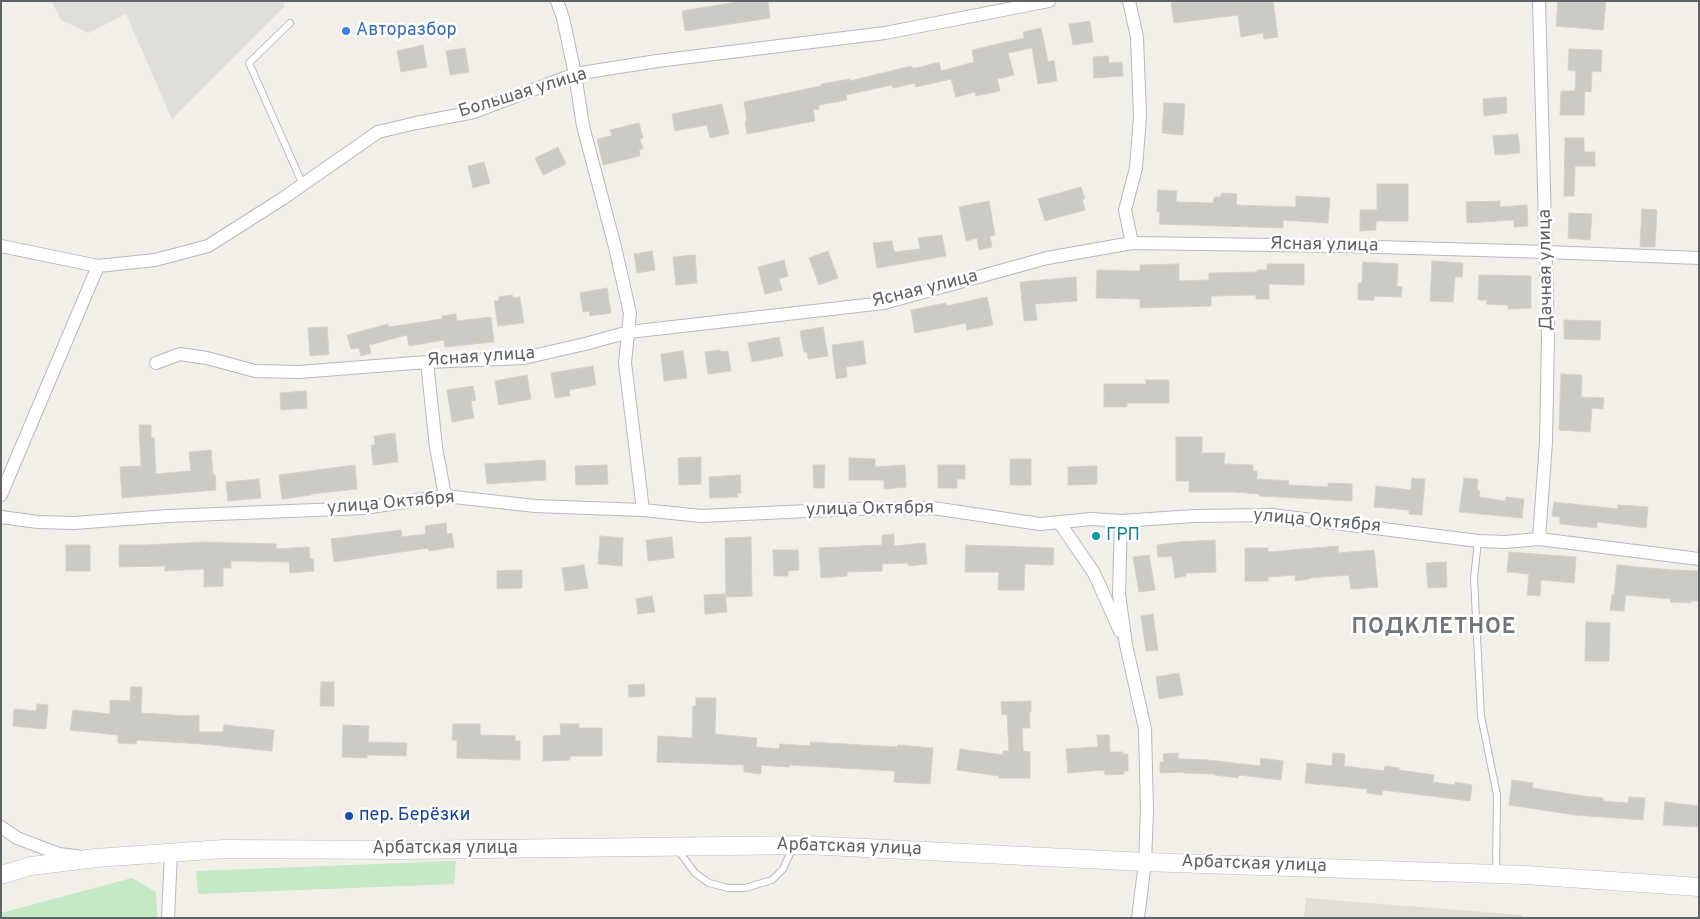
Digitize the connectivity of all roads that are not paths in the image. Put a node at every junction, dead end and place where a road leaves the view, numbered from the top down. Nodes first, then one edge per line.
1 (557, 1) edge
2 (1050, 1) edge
3 (1129, 1) edge
4 (1540, 1) edge
5 (290, 23) dead end
6 (575, 74) junction
7 (303, 185) junction
8 (1132, 243) junction
9 (1, 246) edge
10 (1547, 252) junction
11 (1699, 258) edge
12 (98, 266) junction
13 (629, 332) junction
14 (427, 362) junction
15 (156, 363) dead end
16 (1, 495) edge
17 (445, 496) junction
18 (643, 510) junction
19 (1, 517) edge
20 (1121, 521) junction
21 (1059, 522) junction
22 (1538, 538) junction
23 (1478, 541) junction
24 (1699, 559) edge
25 (1126, 645) junction
26 (1, 827) edge
27 (794, 845) junction
28 (676, 847) junction
29 (171, 853) junction
30 (96, 858) junction
31 (1145, 862) junction
32 (1496, 873) junction
33 (1, 875) edge
34 (1699, 887) edge
35 (168, 918) edge
36 (1138, 918) edge

1 - 6 street
2 - 6 street, Большая улица
3 - 8 street
4 - 10 street, Дачная улица
5 - 7 lane
6 - 7 street, Большая улица
6 - 13 street
7 - 12 street, Большая улица
8 - 10 street, Ясная улица
8 - 13 street, Ясная улица
9 - 12 street, Большая улица
10 - 11 street, Ясная улица
10 - 22 street, Дачная улица
12 - 16 street
13 - 14 street, Ясная улица
13 - 18 street
14 - 15 street, Ясная улица
14 - 17 street
17 - 18 street, улица Октября
17 - 19 street, улица Октября
18 - 21 street, улица Октября
20 - 21 street, улица Октября
20 - 23 street, улица Октября
20 - 25 street
21 - 25 street
22 - 23 street, улица Октября
22 - 24 street, улица Октября
23 - 32 lane
25 - 31 street
26 - 30 street
27 - 28 main road, Арбатская улица
27 - 28 lane
27 - 31 main road, Арбатская улица
28 - 29 main road, Арбатская улица
29 - 30 main road, Арбатская улица
29 - 35 street
30 - 33 main road, Арбатская улица
31 - 32 main road, Арбатская улица
31 - 36 street
32 - 34 main road, Арбатская улица

